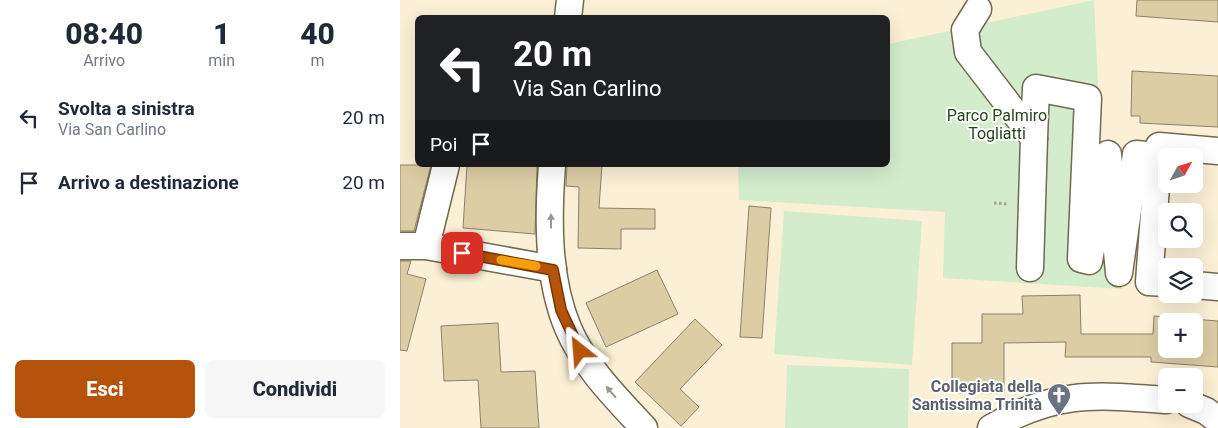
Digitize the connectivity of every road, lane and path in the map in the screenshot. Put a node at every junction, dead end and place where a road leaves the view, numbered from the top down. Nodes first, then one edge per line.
1 (570, 0) edge
2 (978, 9) dead end
3 (568, 15) edge
4 (1034, 138) junction
5 (1159, 148) edge
6 (1183, 148) edge
7 (1203, 150) edge
8 (1218, 151) edge
9 (1158, 156) joint
10 (446, 167) edge
11 (552, 167) edge
12 (400, 246) edge
13 (426, 246) junction
14 (1030, 268) dead end
15 (553, 270) junction
16 (1158, 283) edge
17 (1203, 285) edge
18 (1218, 286) edge
19 (1158, 400) edge
20 (1203, 412) edge
21 (1218, 420) edge
22 (996, 426) edge
23 (644, 428) edge

1 - 3 street
2 - 4 street
4 - 9 street
4 - 14 street
5 - 6 street
7 - 8 street
9 - 16 street
10 - 13 street
15 -> 11 street
12 - 13 street
13 - 15 street
23 -> 15 street
17 - 18 street
19 - 22 street
20 - 21 street

